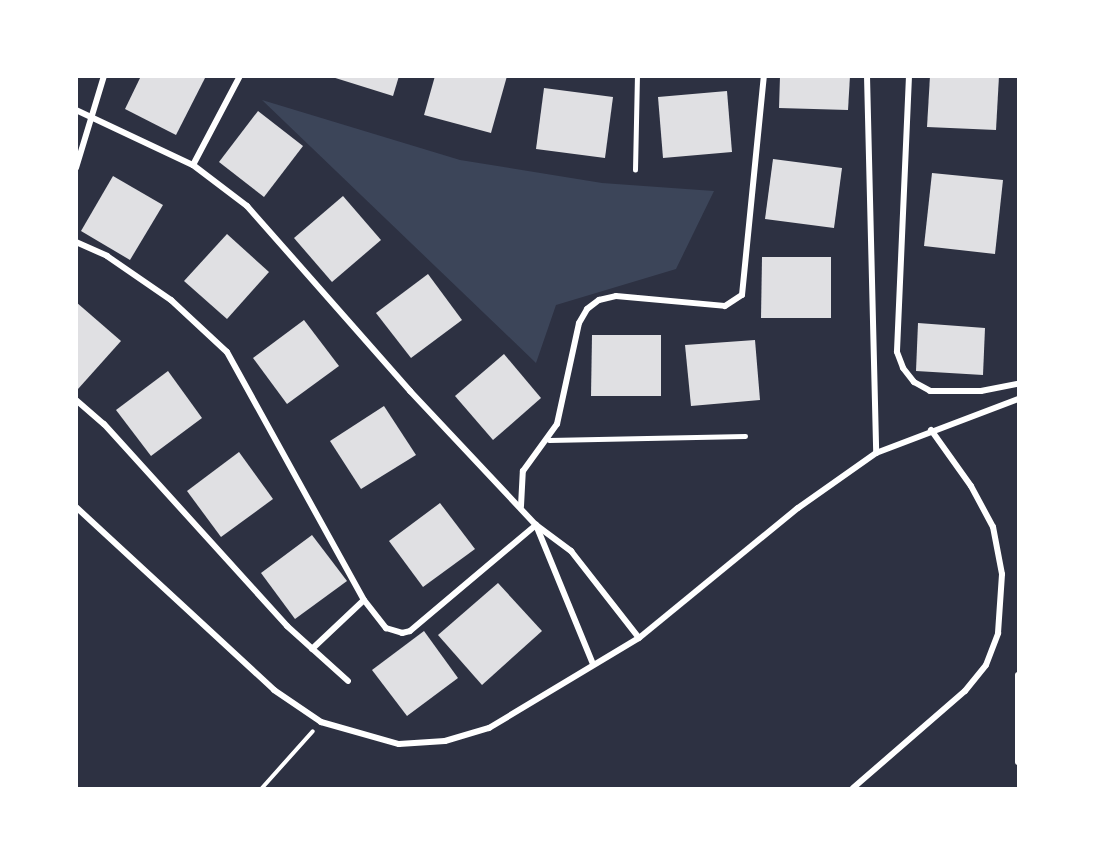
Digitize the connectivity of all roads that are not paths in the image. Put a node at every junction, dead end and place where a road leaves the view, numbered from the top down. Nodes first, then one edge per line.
1 (104, 76) edge
2 (240, 76) edge
3 (637, 76) edge
4 (764, 76) edge
5 (867, 76) edge
6 (909, 76) edge
7 (76, 110) edge
8 (90, 116) junction
9 (193, 165) junction
10 (76, 168) edge
11 (635, 170) dead end
12 (76, 242) edge
13 (1018, 384) edge
14 (1018, 399) edge
15 (76, 400) edge
16 (931, 430) junction
17 (745, 436) dead end
18 (549, 440) junction
19 (876, 453) junction
20 (76, 507) edge
21 (522, 508) junction
22 (536, 525) junction
23 (364, 600) junction
24 (639, 638) junction
25 (312, 649) junction
26 (593, 664) junction
27 (1018, 675) edge
28 (348, 681) dead end
29 (1018, 762) edge
30 (853, 789) edge

1 - 8 street
2 - 9 street
3 - 11 lane
4 - 18 street
5 - 19 street
6 - 13 street
7 - 8 street
8 - 9 street
8 - 10 street
9 - 21 street
12 - 23 street
14 - 16 street
15 - 25 street
16 - 19 street
16 - 30 street
17 - 18 lane
18 - 21 street
19 - 24 street
20 - 26 street
21 - 22 street
22 - 23 street
22 - 24 street
22 - 26 street
23 - 25 street
24 - 26 street
25 - 28 street
27 - 29 street

